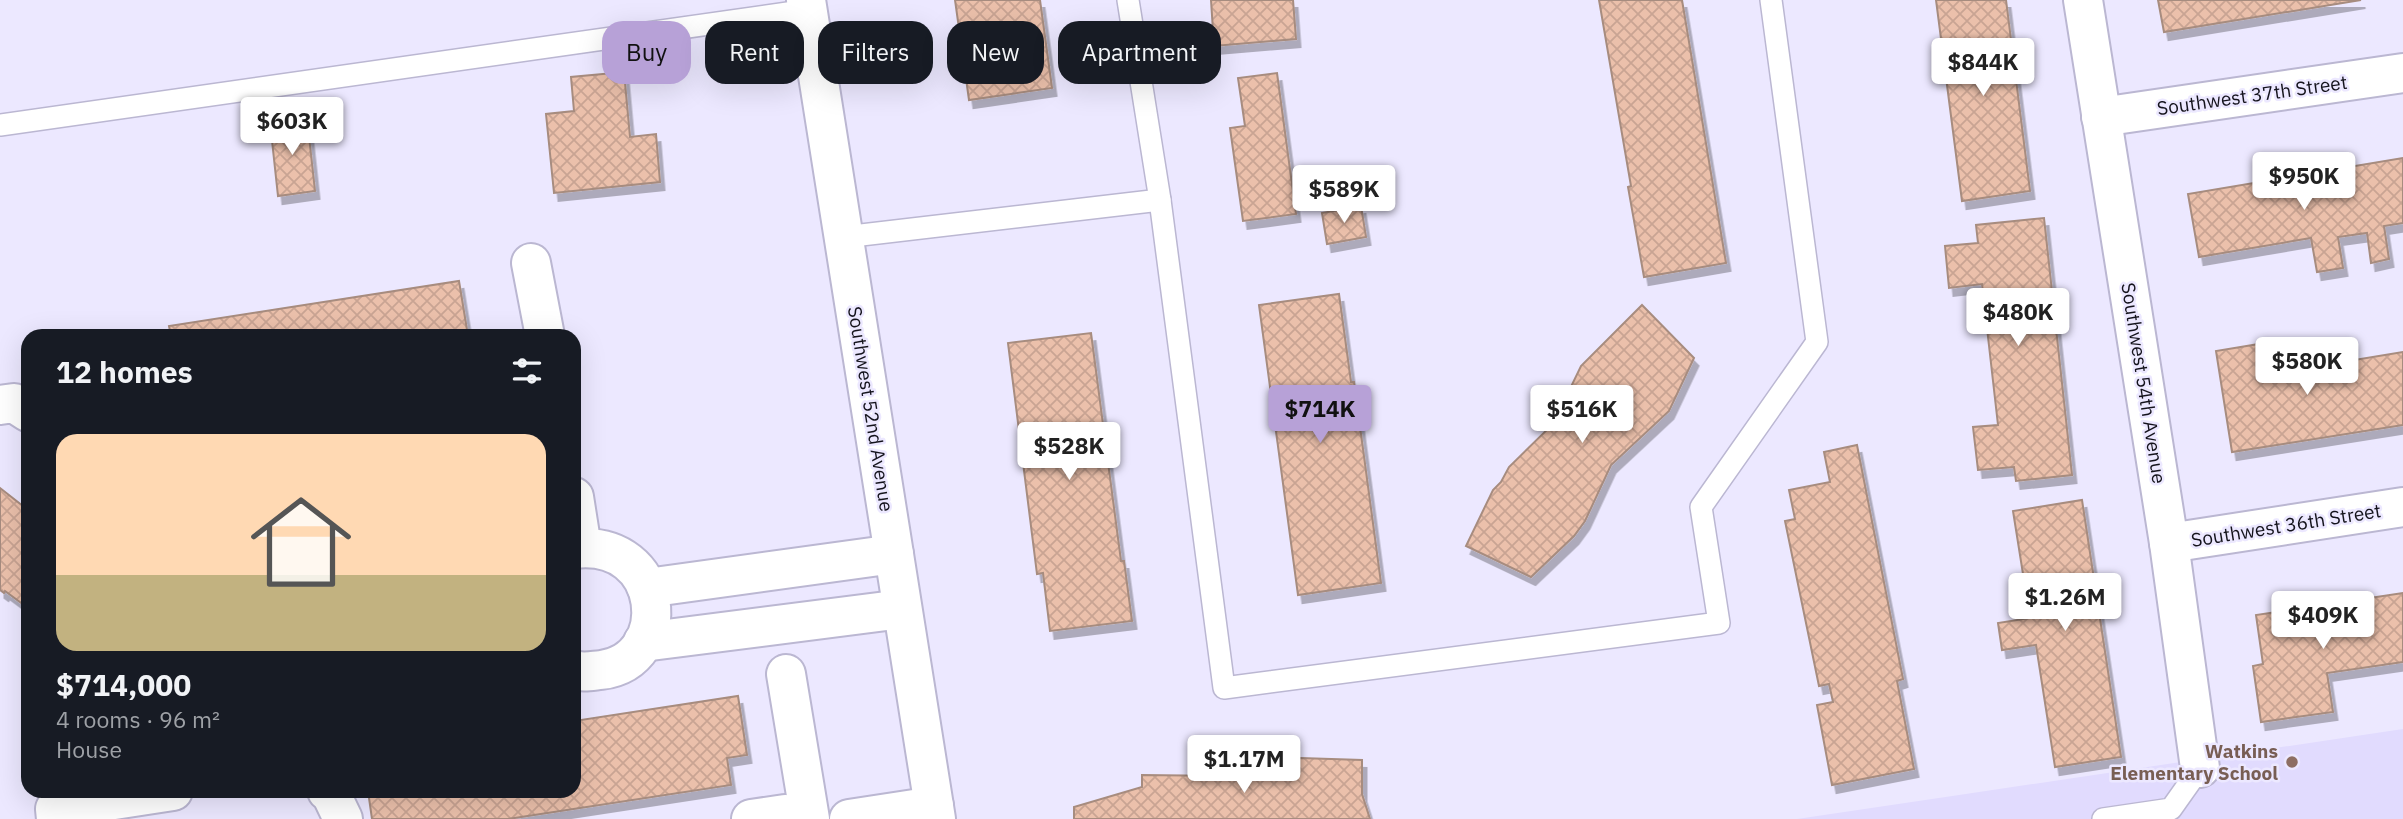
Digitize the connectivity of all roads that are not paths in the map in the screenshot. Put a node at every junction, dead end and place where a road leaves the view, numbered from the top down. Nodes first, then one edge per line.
1 (1128, 0) edge
2 (1771, 0) edge
3 (2083, 0) edge
4 (807, 5) edge
5 (2403, 73) edge
6 (2101, 117) junction
7 (0, 125) edge
8 (1160, 200) junction
9 (844, 237) junction
10 (531, 263) dead end
11 (544, 329) edge
12 (0, 405) edge
13 (21, 408) edge
14 (2403, 507) edge
15 (2169, 543) junction
16 (581, 549) edge
17 (894, 554) junction
18 (647, 588) junction
19 (902, 609) junction
20 (643, 642) junction
21 (581, 673) edge
22 (786, 674) dead end
23 (2200, 768) joint
24 (124, 798) edge
25 (333, 798) edge
26 (935, 813) edge
27 (56, 819) edge
28 (343, 819) edge
29 (751, 819) edge
30 (797, 819) edge
31 (810, 819) edge
32 (849, 819) edge
33 (2103, 819) edge

1 - 8 lane
2 - 8 lane
3 - 6 street, Southwest 54th Avenue
4 - 7 lane
4 - 9 street, Southwest 52nd Avenue
5 - 6 street, Southwest 37th Street
6 - 15 street, Southwest 54th Avenue
8 - 9 lane
9 - 17 street, Southwest 52nd Avenue
10 - 11 street
12 - 13 street
14 - 15 street, Southwest 36th Street
15 - 23 street, Southwest 54th Avenue
16 - 18 street
17 - 18 street
17 - 19 street, Southwest 52nd Avenue
18 - 20 street
19 - 20 street
19 - 26 street, Southwest 52nd Avenue
20 - 21 street
22 - 31 street
23 - 33 lane
24 - 27 street
25 - 28 street
26 - 32 street
29 - 30 street

